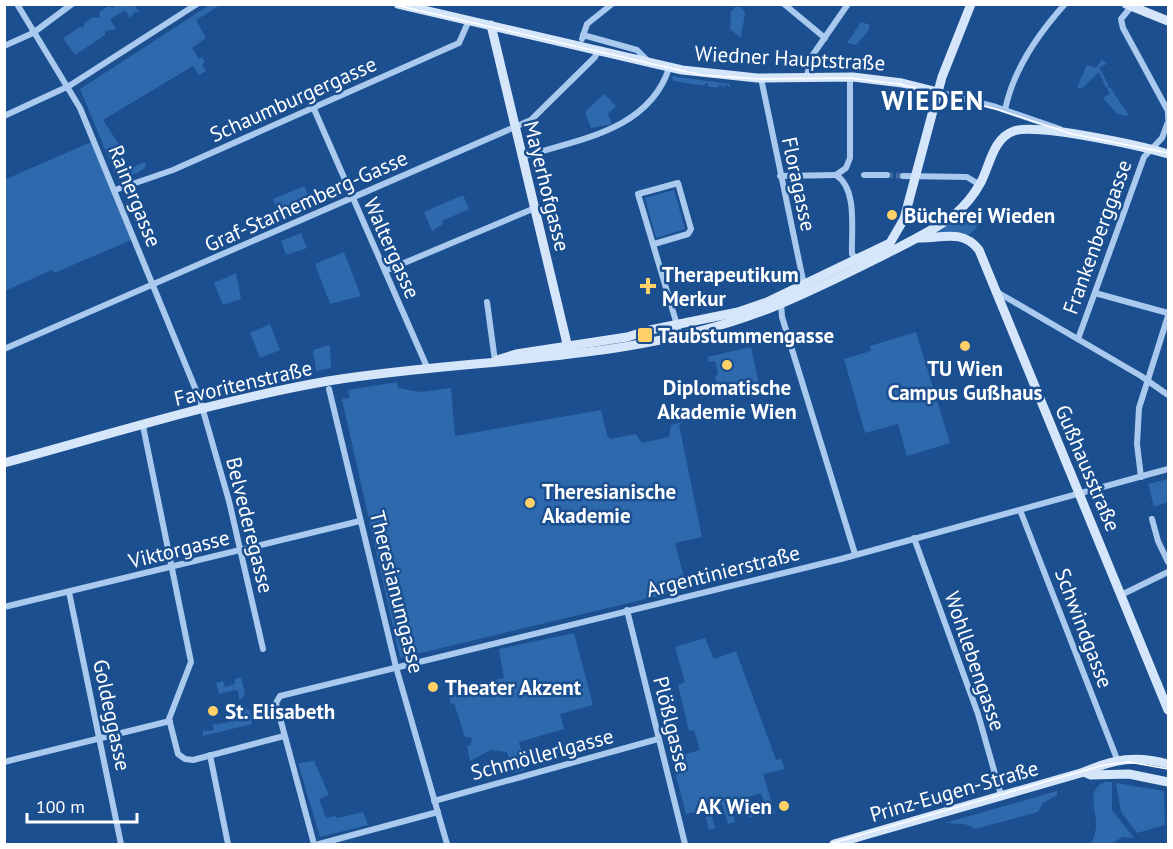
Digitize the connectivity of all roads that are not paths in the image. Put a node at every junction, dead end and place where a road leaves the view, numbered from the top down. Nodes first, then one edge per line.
1 (17, 4) edge
2 (72, 4) edge
3 (197, 4) edge
4 (398, 4) edge
5 (612, 4) edge
6 (784, 4) edge
7 (848, 4) edge
8 (971, 4) edge
9 (1065, 4) edge
10 (1128, 6) edge
11 (469, 20) junction
12 (1168, 21) edge
13 (491, 25) junction
14 (33, 33) junction
15 (825, 38) junction
16 (582, 40) junction
17 (4, 46) edge
18 (598, 50) junction
19 (650, 64) junction
20 (669, 68) junction
21 (807, 76) junction
22 (850, 77) junction
23 (761, 78) junction
24 (69, 86) junction
25 (938, 92) junction
26 (314, 109) junction
27 (1005, 110) junction
28 (4, 116) edge
29 (1168, 120) edge
30 (515, 129) junction
31 (1072, 134) junction
32 (1150, 148) junction
33 (994, 151) joint
34 (1168, 154) edge
35 (522, 157) junction
36 (864, 175) dead end
37 (887, 175) tunnel mouth
38 (780, 176) junction
39 (836, 176) junction
40 (903, 176) tunnel mouth
41 (915, 176) junction
42 (980, 184) junction
43 (115, 190) junction
44 (352, 198) junction
45 (534, 208) junction
46 (904, 219) junction
47 (918, 238) junction
48 (973, 242) joint
49 (654, 244) junction
50 (860, 259) junction
51 (385, 271) junction
52 (154, 285) junction
53 (804, 285) junction
54 (997, 292) junction
55 (1095, 293) junction
56 (794, 294) junction
57 (487, 302) dead end
58 (779, 305) junction
59 (1168, 315) edge
60 (677, 325) junction
61 (680, 335) junction
62 (1078, 339) junction
63 (4, 349) edge
64 (569, 351) junction
65 (495, 361) junction
66 (427, 367) junction
67 (1147, 379) junction
68 (328, 386) junction
69 (1168, 395) edge
70 (203, 410) junction
71 (143, 426) junction
72 (4, 463) edge
73 (1168, 469) edge
74 (1141, 477) junction
75 (1079, 494) junction
76 (1020, 510) junction
77 (1152, 519) dead end
78 (360, 521) junction
79 (914, 538) junction
80 (241, 551) junction
81 (855, 554) junction
82 (1168, 562) edge
83 (172, 567) junction
84 (1168, 572) edge
85 (69, 592) junction
86 (1121, 595) junction
87 (4, 608) edge
88 (627, 610) junction
89 (263, 649) dead end
90 (396, 667) junction
91 (1168, 710) edge
92 (170, 721) junction
93 (284, 736) junction
94 (100, 738) junction
95 (658, 739) junction
96 (210, 755) junction
97 (1117, 759) junction
98 (4, 762) edge
99 (1167, 762) edge
100 (1084, 772) junction
101 (1168, 782) edge
102 (1001, 795) junction
103 (434, 801) junction
104 (438, 812) junction
105 (121, 844) edge
106 (228, 844) edge
107 (314, 844) edge
108 (319, 844) edge
109 (447, 844) edge
110 (685, 844) edge
111 (834, 844) edge

1 - 14 street, Rainergasse
2 - 14 street
3 - 24 street
4 - 11 main road, Wiedner Hauptstraße
5 - 16 street
6 - 15 street
7 - 15 street
8 - 25 main road, Favoritenstraße
9 - 27 street
10 - 12 main road
10 - 29 street
11 - 13 main road, Wiedner Hauptstraße
11 - 26 street, Schaumburgergasse
13 - 16 main road, Wiedner Hauptstraße
13 - 30 main road, Mayerhofgasse
14 - 17 street
14 - 24 street, Rainergasse
15 - 21 street
16 - 18 main road, Wiedner Hauptstraße
16 - 19 street
18 - 19 main road, Wiedner Hauptstraße
18 - 30 street, Graf-Starhemberg-Gasse
19 - 20 main road, Wiedner Hauptstraße
20 - 23 main road, Wiedner Hauptstraße
20 - 35 street
21 - 22 main road, Wiedner Hauptstraße
21 - 23 main road, Wiedner Hauptstraße
22 - 25 main road, Wiedner Hauptstraße
22 - 39 street
23 - 38 street, Floragasse
24 - 28 street
24 - 43 street, Rainergasse
25 - 27 street, Wiedner Hauptstraße
25 - 41 main road, Favoritenstraße
26 - 43 street, Schaumburgergasse
26 - 44 street, Waltergasse
27 - 31 street, Wiedner Hauptstraße
29 - 32 street, Frankenberggasse
30 - 35 main road, Mayerhofgasse
30 - 44 street, Graf-Starhemberg-Gasse
31 - 32 main road, Wiedner Hauptstraße
31 - 33 main road, Wiedner Hauptstraße
32 - 34 main road, Wiedner Hauptstraße
32 - 55 street, Frankenberggasse
33 - 42 main road, Favoritenstraße
35 - 45 main road, Mayerhofgasse
36 - 37 street
38 - 39 street
38 - 53 street, Floragasse
39 - 50 street
40 - 41 street
41 - 42 street
41 - 46 main road, Favoritenstraße
42 - 47 main road, Favoritenstraße
43 - 52 street, Rainergasse
44 - 51 street, Waltergasse
44 - 52 street, Graf-Starhemberg-Gasse
45 - 51 street
45 - 64 main road, Mayerhofgasse
46 - 47 main road
46 - 50 main road, Favoritenstraße
47 - 48 main road, Favoritenstraße
47 - 56 main road, Favoritenstraße
48 - 54 main road, Gußhausstraße
49 - 49 street
49 - 60 street
50 - 53 main road, Favoritenstraße
51 - 66 street, Waltergasse
52 - 63 street, Graf-Starhemberg-Gasse
52 - 70 street, Rainergasse
53 - 56 main road, Favoritenstraße
54 - 62 street
54 - 75 main road, Gußhausstraße
55 - 59 street
55 - 62 street, Frankenberggasse
56 - 58 main road, Favoritenstraße
56 - 60 main road, Favoritenstraße
57 - 65 street
58 - 61 main road, Favoritenstraße
58 - 81 street
59 - 67 street
60 - 61 street
60 - 64 main road, Favoritenstraße
61 - 64 main road, Favoritenstraße
62 - 67 street
64 - 65 main road, Favoritenstraße
65 - 66 main road, Favoritenstraße
66 - 68 main road, Favoritenstraße
67 - 69 street
67 - 74 street
68 - 70 main road, Favoritenstraße
68 - 78 street, Theresianumgasse
70 - 71 main road, Favoritenstraße
70 - 80 street, Belvederegasse
71 - 72 main road, Favoritenstraße
71 - 83 street
73 - 74 street, Argentinierstraße
74 - 75 street, Argentinierstraße
75 - 76 street, Argentinierstraße
75 - 86 main road, Gußhausstraße
76 - 79 street, Argentinierstraße
76 - 97 street, Schwindgasse
77 - 82 street
78 - 80 street, Viktorgasse
78 - 90 street, Theresianumgasse
79 - 81 street, Argentinierstraße
79 - 102 street, Wohllebengasse
80 - 83 street, Viktorgasse
80 - 89 street, Belvederegasse
81 - 88 street, Argentinierstraße
83 - 85 street, Viktorgasse
83 - 92 street
84 - 86 street
85 - 87 street, Viktorgasse
85 - 94 street, Goldeggasse
86 - 91 main road, Gußhausstraße
88 - 90 street, Argentinierstraße
88 - 95 street, Plößlgasse
90 - 93 street, Argentinierstraße
90 - 103 street, Theresianumgasse
92 - 94 street
92 - 96 street
93 - 96 street
93 - 107 street
94 - 98 street
94 - 105 street, Goldeggasse
95 - 103 street, Schmöllerlgasse
95 - 110 street, Plößlgasse
96 - 106 street
97 - 99 main road
97 - 100 main road
100 - 101 main road
100 - 102 main road, Prinz-Eugen-Straße
102 - 111 main road, Prinz-Eugen-Straße
103 - 104 street, Theresianumgasse
104 - 108 street
104 - 109 street, Theresianumgasse

